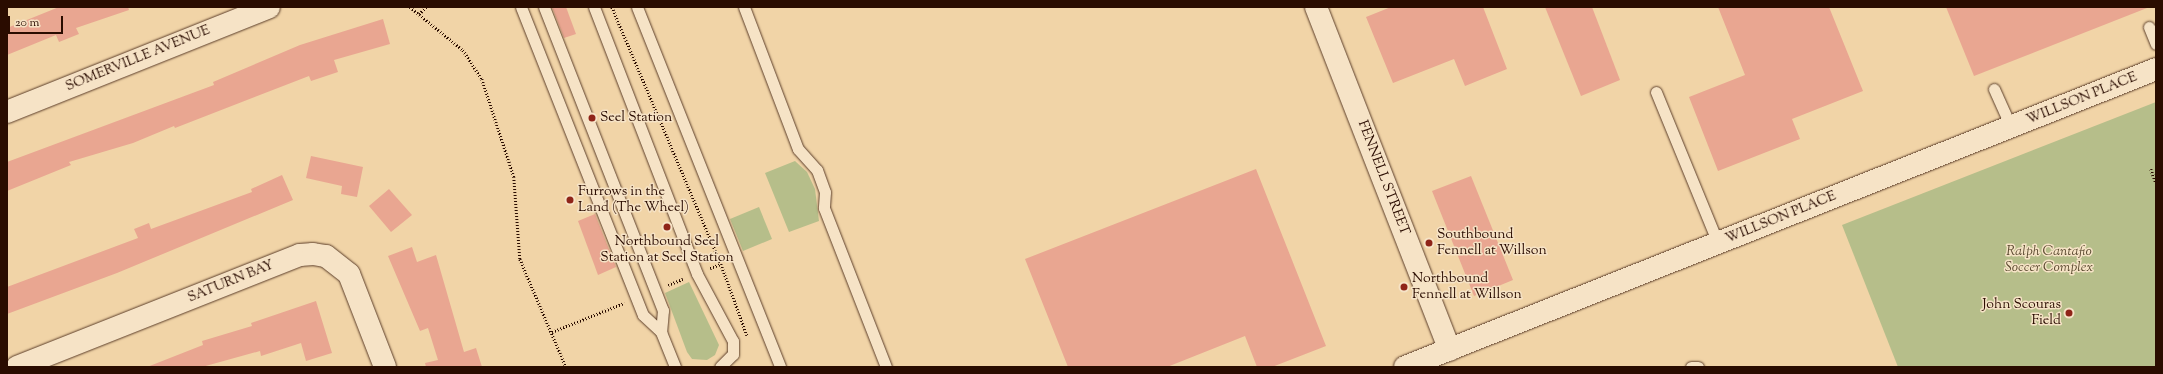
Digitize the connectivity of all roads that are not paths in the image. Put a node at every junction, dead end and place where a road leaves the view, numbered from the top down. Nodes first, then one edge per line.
1 (521, 7) edge
2 (544, 7) edge
3 (594, 7) edge
4 (637, 7) edge
5 (744, 7) edge
6 (1316, 7) edge
7 (262, 8) edge
8 (2149, 27) dead end
9 (2156, 44) edge
10 (2156, 69) edge
11 (1994, 89) dead end
12 (1656, 92) dead end
13 (7, 112) edge
14 (2011, 127) junction
15 (1718, 243) junction
16 (661, 332) junction
17 (1450, 350) junction
18 (17, 367) edge
19 (385, 367) edge
20 (675, 367) edge
21 (720, 367) edge
22 (780, 367) edge
23 (886, 367) edge
24 (1405, 367) edge
25 (1691, 367) edge
26 (1698, 367) edge

1 - 16 lane
2 - 16 lane
3 - 21 lane
4 - 22 lane
5 - 23 lane
6 - 17 street, FENNELL STREET
7 - 13 street, SOMERVILLE AVENUE
8 - 9 lane
10 - 14 street, WILLSON PLACE
11 - 14 lane
12 - 15 lane
14 - 15 street, WILLSON PLACE
15 - 17 street, WILLSON PLACE
16 - 20 lane
17 - 24 street, WILLSON PLACE
18 - 19 street, SATURN BAY
25 - 26 lane

